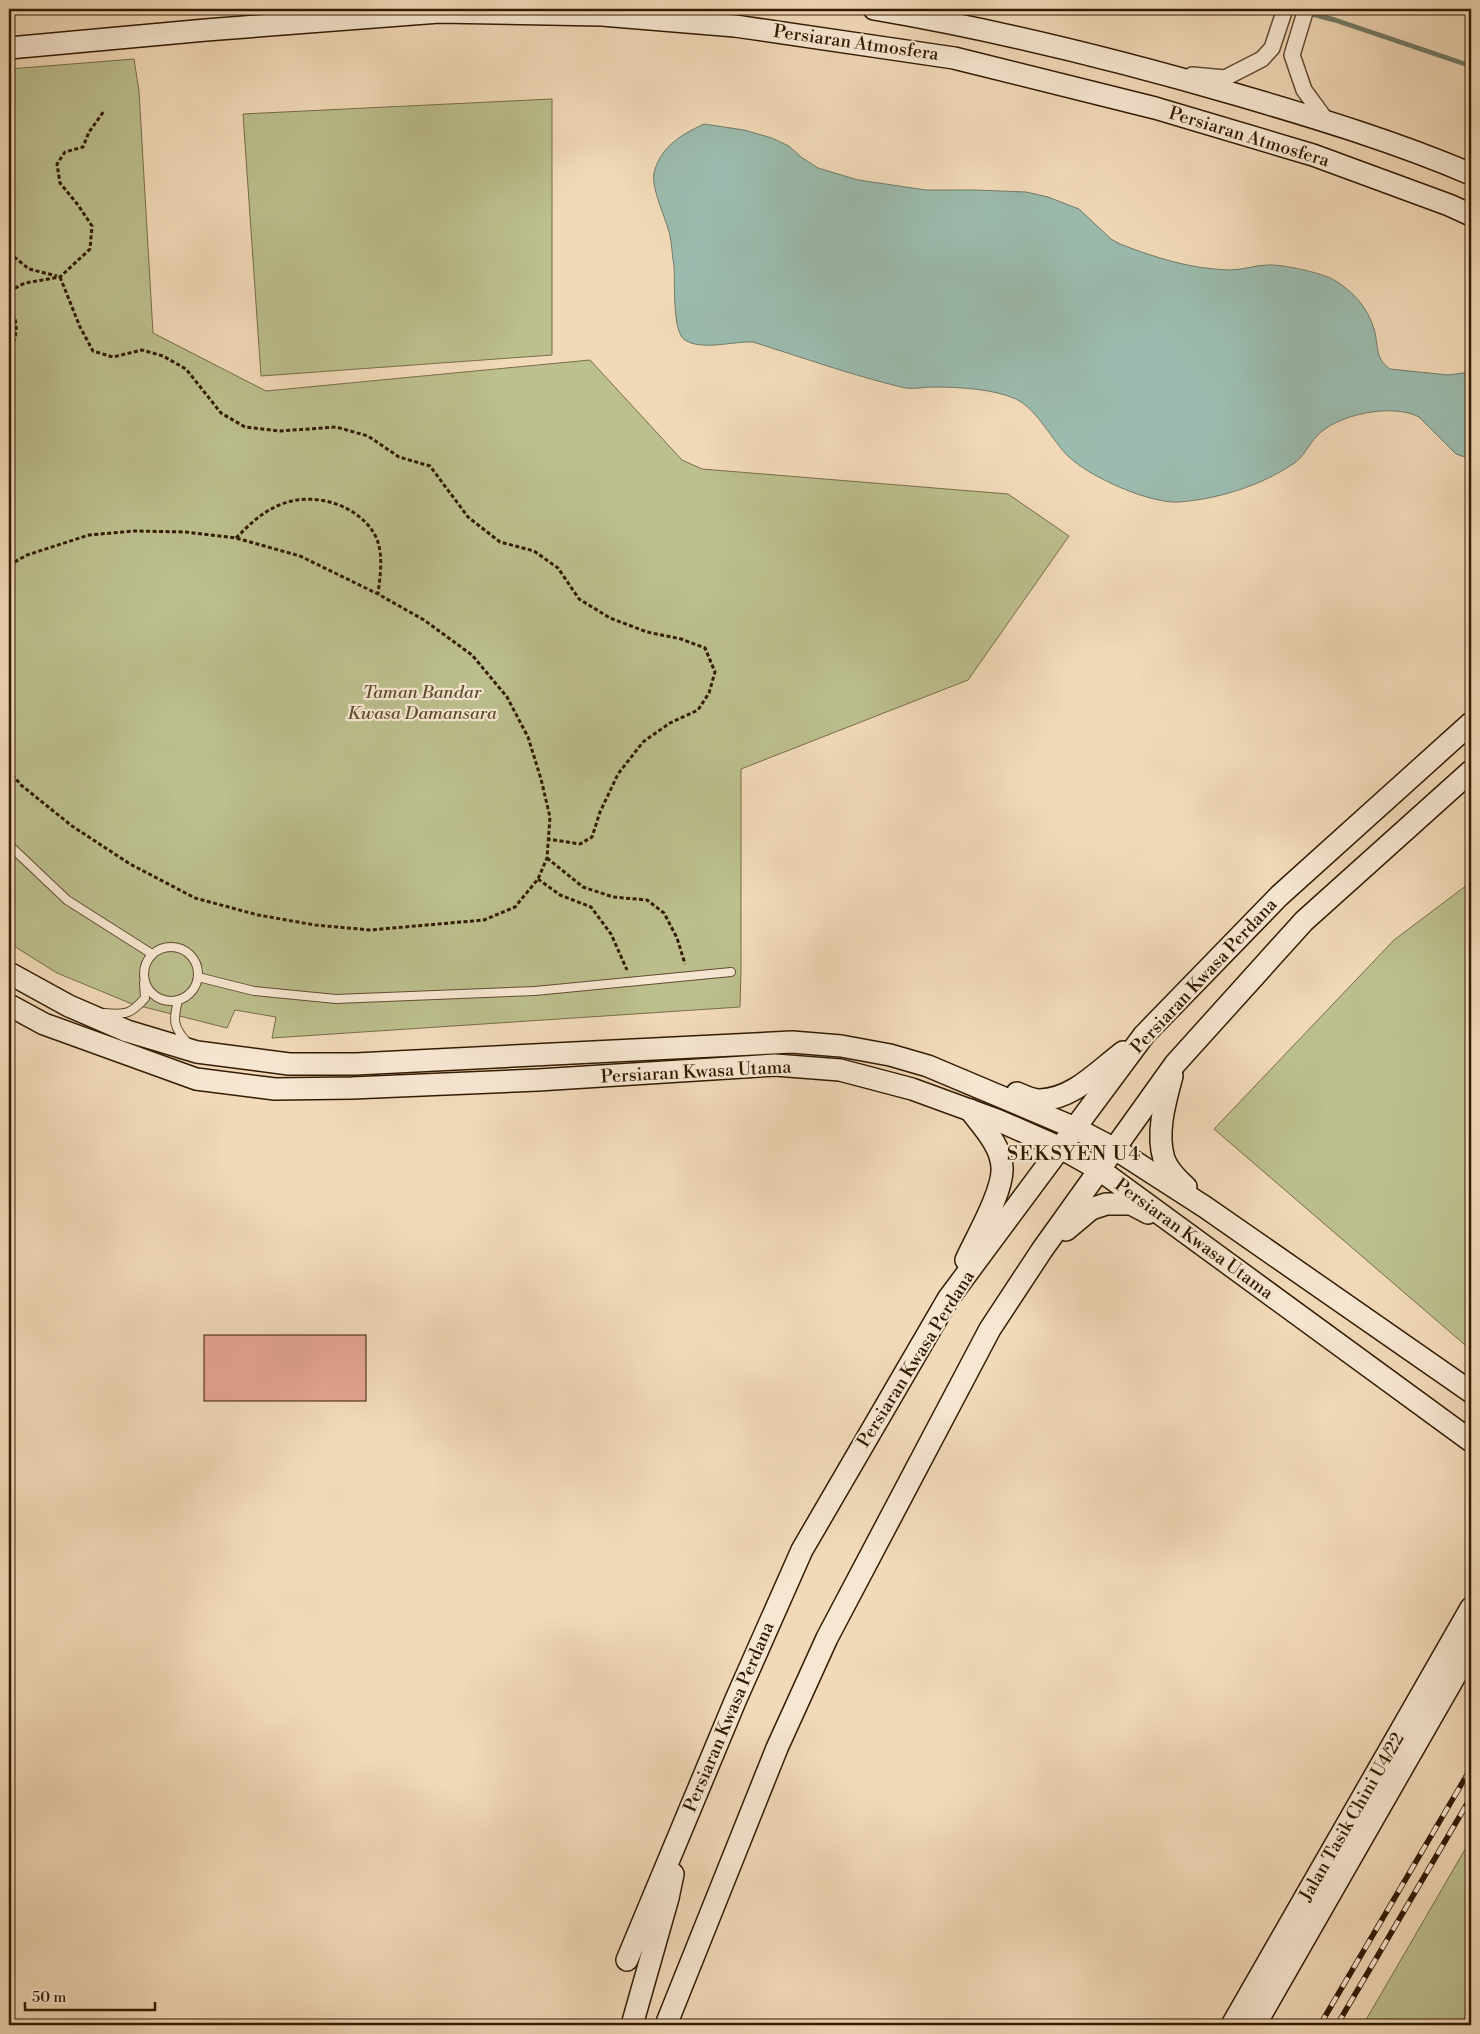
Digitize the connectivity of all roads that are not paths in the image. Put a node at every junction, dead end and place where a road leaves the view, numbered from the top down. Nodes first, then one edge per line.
1 (874, 9) edge
2 (1285, 9) edge
3 (1306, 9) edge
4 (9, 48) edge
5 (1164, 73) junction
6 (1326, 120) junction
7 (1471, 174) edge
8 (1471, 216) edge
9 (1471, 723) edge
10 (1471, 771) edge
11 (9, 845) edge
12 (152, 954) junction
13 (731, 972) dead end
14 (9, 973) edge
15 (198, 977) junction
16 (144, 980) junction
17 (178, 1000) junction
18 (9, 1005) edge
19 (69, 1006) junction
20 (1144, 1035) junction
21 (197, 1052) junction
22 (1175, 1064) junction
23 (928, 1066) junction
24 (969, 1110) junction
25 (1075, 1128) junction
26 (1061, 1148) junction
27 (1115, 1149) junction
28 (1100, 1170) junction
29 (1205, 1207) junction
30 (1184, 1231) junction
31 (1042, 1250) junction
32 (948, 1299) junction
33 (1471, 1392) edge
34 (1471, 1440) edge
35 (1471, 1608) edge
36 (1471, 1648) edge
37 (682, 1827) junction
38 (627, 1960) dead end
39 (632, 2025) edge
40 (666, 2025) edge
41 (1232, 2025) edge
42 (1255, 2025) edge

1 - 5 main road, Persiaran Atmosfera
2 - 5 street
3 - 6 street
4 - 8 main road, Persiaran Atmosfera
5 - 6 main road, Persiaran Atmosfera
6 - 7 main road, Persiaran Atmosfera
9 - 20 main road, Persiaran Kwasa Perdana
10 - 22 main road, Persiaran Kwasa Perdana
11 - 12 lane
12 - 15 lane
12 - 16 lane
13 - 15 lane
14 - 19 main road, Persiaran Kwasa Utama
15 - 17 lane
16 - 17 lane
16 - 19 lane
17 - 21 lane
18 - 24 main road, Persiaran Kwasa Utama
19 - 21 main road, Persiaran Kwasa Utama
20 - 23 main road
20 - 25 main road, Persiaran Kwasa Perdana
21 - 23 main road, Persiaran Kwasa Utama
22 - 27 main road, Persiaran Kwasa Perdana
22 - 29 main road
23 - 25 main road, Persiaran Kwasa Utama
24 - 26 main road, Persiaran Kwasa Utama
24 - 32 main road
25 - 26 main road, Persiaran Kwasa Perdana
25 - 27 main road, Persiaran Kwasa Utama
26 - 28 main road, Persiaran Kwasa Utama
26 - 32 main road, Persiaran Kwasa Perdana
27 - 28 main road, Persiaran Kwasa Perdana
27 - 29 main road, Persiaran Kwasa Utama
28 - 30 main road, Persiaran Kwasa Utama
28 - 31 main road, Persiaran Kwasa Perdana
29 - 33 main road, Persiaran Kwasa Utama
30 - 31 main road
30 - 34 main road, Persiaran Kwasa Utama
31 - 40 main road, Persiaran Kwasa Perdana
32 - 37 main road, Persiaran Kwasa Perdana
35 - 41 main road, Jalan Tasik Chini U4/22
36 - 42 main road, Jalan Tasik Chini U4/22
37 - 38 main road, Persiaran Kwasa Perdana
37 - 39 main road

